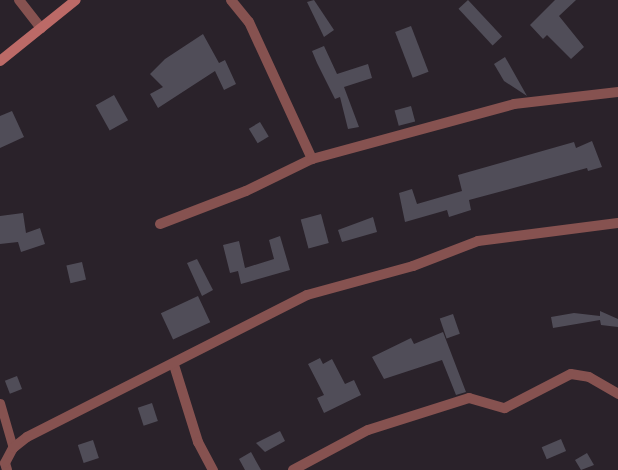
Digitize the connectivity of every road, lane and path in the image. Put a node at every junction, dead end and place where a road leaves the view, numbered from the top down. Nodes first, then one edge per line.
1 (19, 0) edge
2 (76, 0) edge
3 (231, 0) edge
4 (41, 28) junction
5 (0, 61) edge
6 (618, 92) edge
7 (312, 159) junction
8 (160, 224) dead end
9 (618, 224) edge
10 (174, 365) junction
11 (618, 394) edge
12 (0, 403) edge
13 (13, 448) junction
14 (7, 470) edge
15 (213, 470) edge
16 (293, 470) edge

1 - 4 street
2 - 4 street
3 - 7 street
4 - 5 street
6 - 7 street
7 - 8 street
9 - 10 street
10 - 13 street
10 - 15 street
11 - 16 street
12 - 13 lane
13 - 14 street

